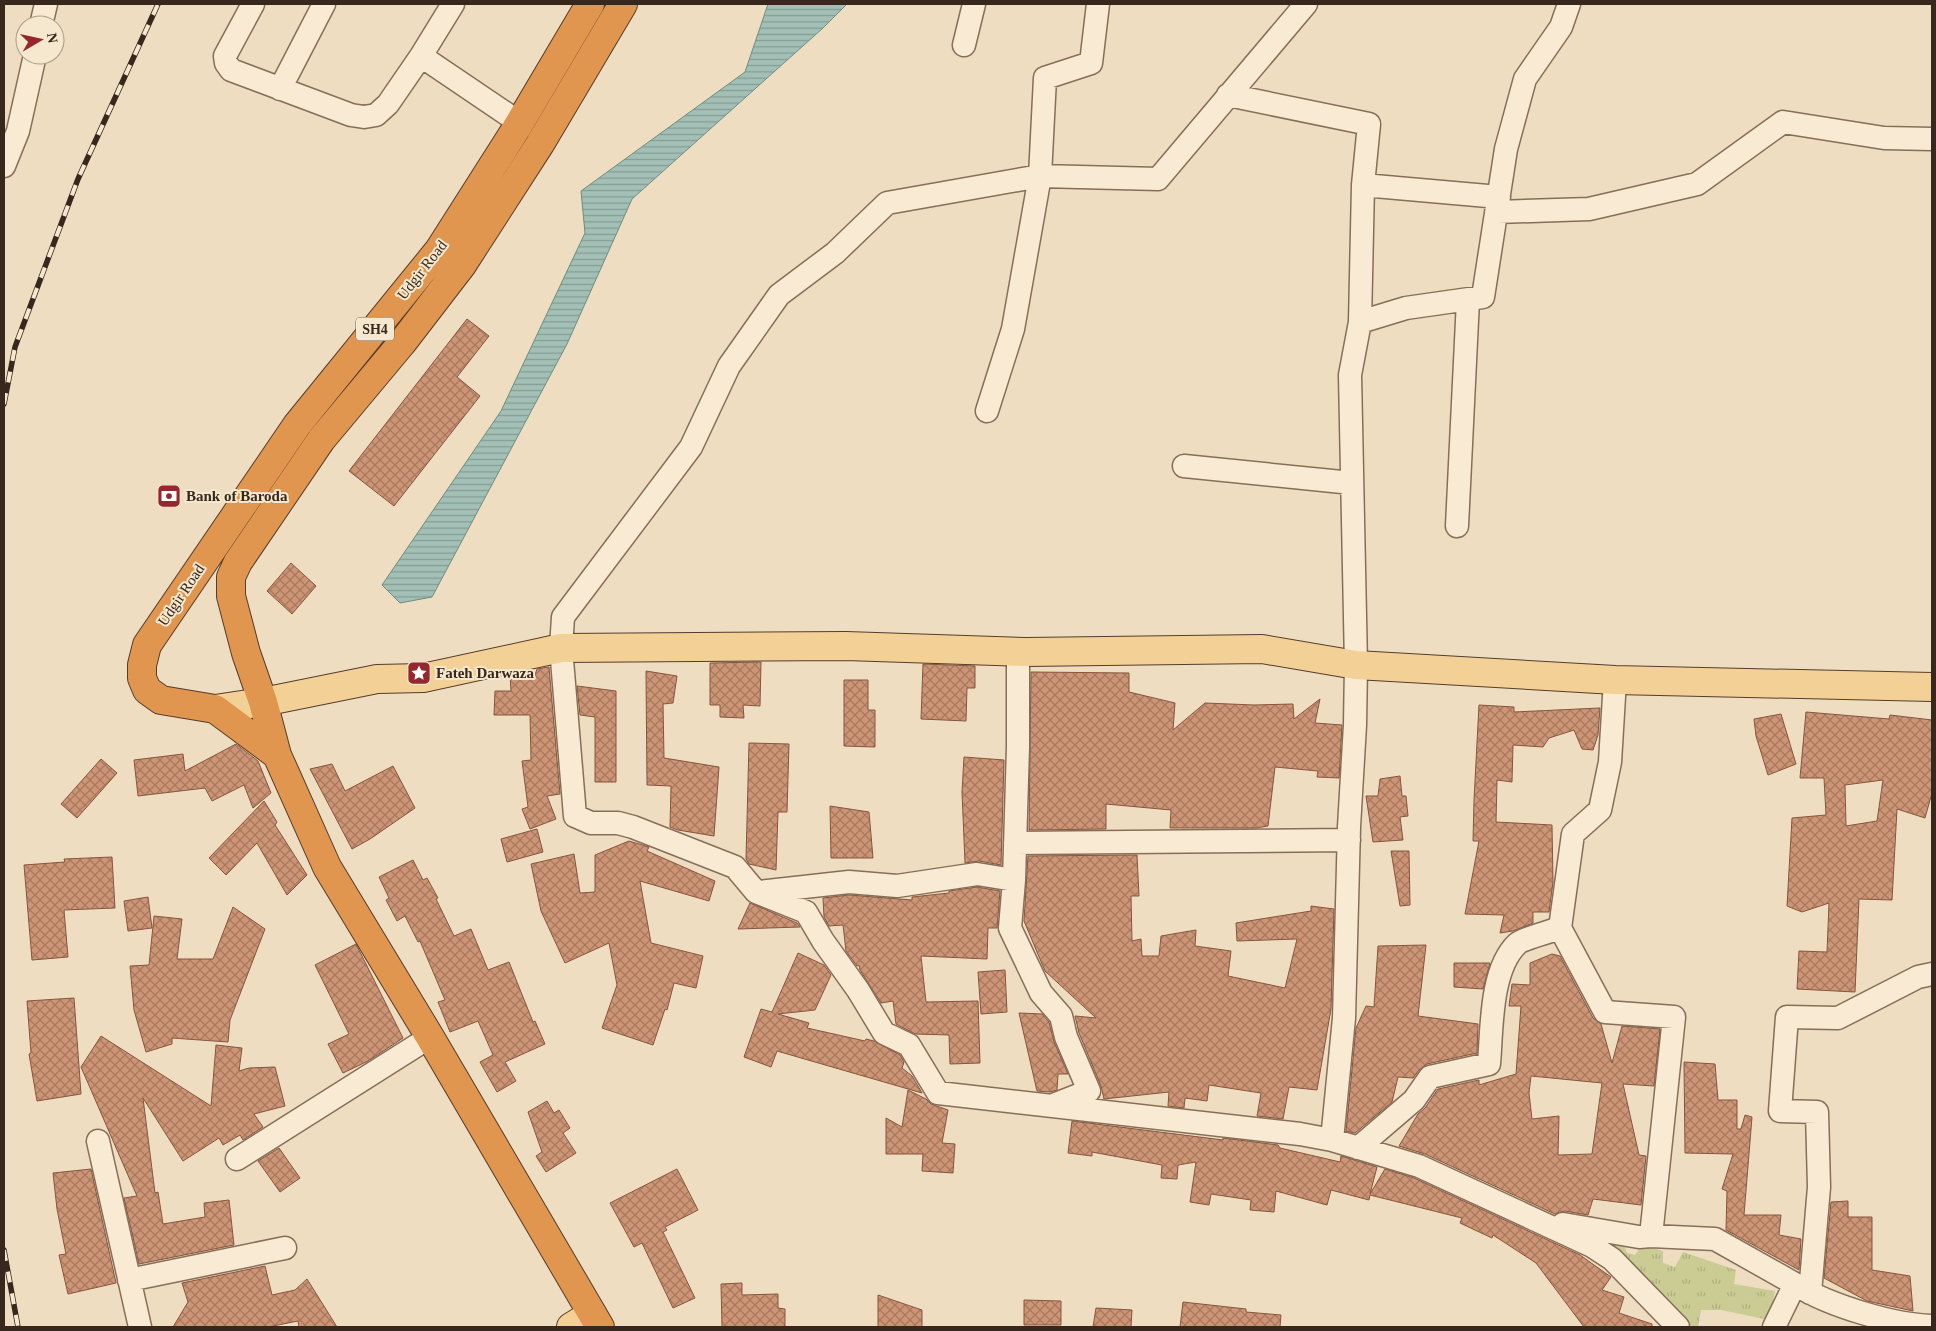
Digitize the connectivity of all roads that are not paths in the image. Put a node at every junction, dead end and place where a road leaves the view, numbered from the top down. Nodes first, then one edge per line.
1 (253, 4) edge
2 (324, 4) edge
3 (453, 4) edge
4 (590, 4) edge
5 (623, 4) edge
6 (974, 4) edge
7 (1098, 4) edge
8 (1306, 4) edge
9 (1569, 4) edge
10 (964, 45) dead end
11 (421, 56) junction
12 (33, 65) edge
13 (280, 89) junction
14 (1228, 95) junction
15 (520, 123) junction
16 (1932, 139) edge
17 (4, 166) edge
18 (1040, 176) junction
19 (1363, 185) junction
20 (1498, 204) junction
21 (1468, 300) junction
22 (1360, 322) junction
23 (987, 411) dead end
24 (1184, 466) dead end
25 (1352, 483) junction
26 (1457, 526) dead end
27 (561, 648) junction
28 (1018, 652) junction
29 (1356, 665) junction
30 (1615, 680) junction
31 (1932, 687) edge
32 (263, 702) junction
33 (215, 709) junction
34 (277, 755) junction
35 (1349, 840) junction
36 (1015, 843) junction
37 (1014, 880) junction
38 (756, 892) junction
39 (1560, 928) junction
40 (1932, 974) edge
41 (430, 1038) junction
42 (1052, 1105) junction
43 (1332, 1140) junction
44 (98, 1141) dead end
45 (1358, 1148) junction
46 (237, 1159) dead end
47 (1528, 1216) junction
48 (1651, 1236) junction
49 (285, 1248) dead end
50 (129, 1280) junction
51 (1802, 1288) junction
52 (588, 1323) edge
53 (1932, 1326) edge
54 (140, 1327) edge
55 (1678, 1327) edge
56 (1774, 1327) edge

1 - 13 street
2 - 13 street
3 - 11 street
4 - 15 highway, Udgir Road / SH4
5 - 32 highway, Udgir Road / SH4
6 - 10 street
7 - 18 street
8 - 14 street
9 - 20 street
11 - 13 street
11 - 15 street
12 - 17 street
14 - 18 street
14 - 19 street
15 - 33 highway, Udgir Road / SH4
16 - 20 street
18 - 23 street
18 - 27 street
19 - 20 street
19 - 22 street
20 - 21 street
21 - 22 street
21 - 26 street
22 - 25 street
24 - 25 street
25 - 29 street
27 - 28 main road
27 - 32 main road
27 - 38 street
28 - 29 main road
28 - 36 street
29 - 30 main road
29 - 35 street
30 - 31 main road
30 - 39 street
32 - 33 main road
32 - 34 highway, Udgir Road
33 - 34 highway
34 - 41 highway, Udgir Road
35 - 36 street
35 - 43 street
36 - 37 street
37 - 38 street
37 - 42 street
38 - 42 street
39 - 45 street
39 - 48 street
40 - 51 street
41 - 46 street
41 - 52 highway, Udgir Road
42 - 43 street
43 - 45 street
44 - 50 street
45 - 47 street
47 - 48 street
47 - 55 street
48 - 51 street
49 - 50 street
50 - 54 street
51 - 53 street
51 - 56 street

